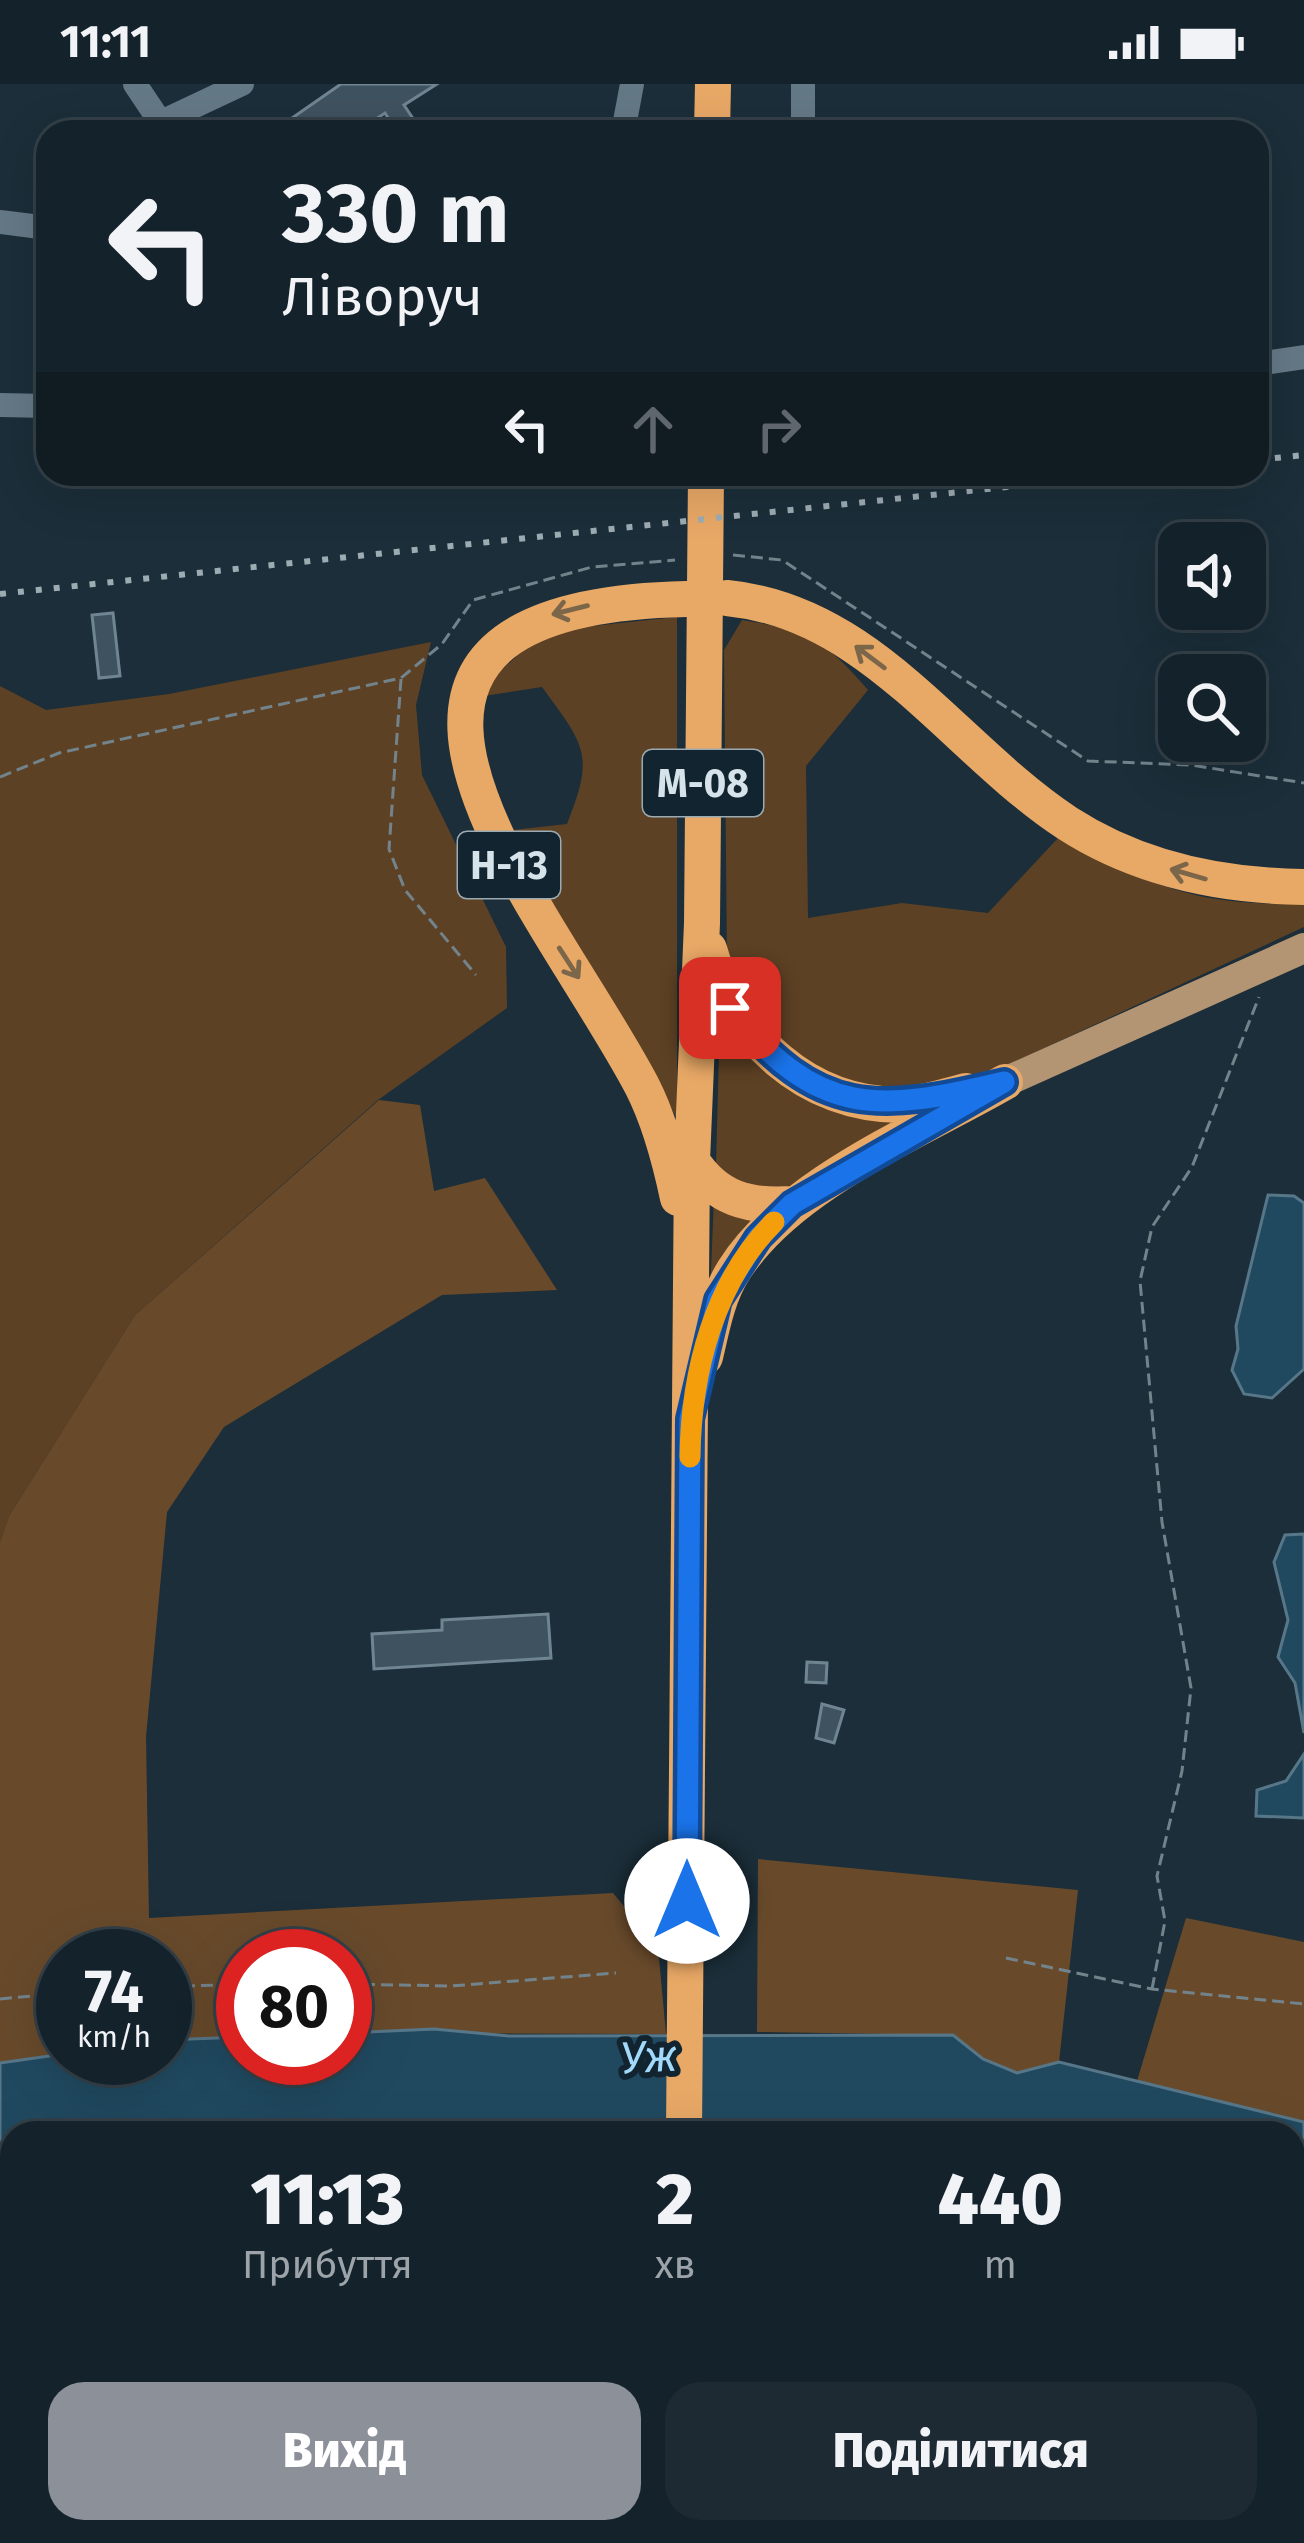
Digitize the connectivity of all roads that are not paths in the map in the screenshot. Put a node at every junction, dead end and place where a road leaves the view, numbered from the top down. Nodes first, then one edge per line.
1 (135, 84) edge
2 (242, 84) edge
3 (632, 84) edge
4 (713, 84) edge
5 (803, 84) edge
6 (159, 120) edge
7 (177, 120) edge
8 (625, 120) edge
9 (712, 120) edge
10 (803, 120) edge
11 (0, 222) edge
12 (36, 226) edge
13 (1304, 357) edge
14 (1269, 362) edge
15 (0, 405) edge
16 (36, 406) edge
17 (706, 486) edge
18 (728, 598) dead end
19 (686, 599) dead end
20 (1304, 887) edge
21 (702, 923) junction
22 (1304, 947) edge
23 (1004, 1082) junction
24 (692, 1161) junction
25 (792, 1204) junction
26 (691, 1254) junction
27 (690, 1419) junction
28 (684, 2121) edge

1 - 6 street
2 - 7 street
3 - 8 street
4 - 9 highway
5 - 10 street
11 - 12 street
13 - 14 street
15 - 16 street
17 - 21 highway, М-08
20 -> 18 highway
19 -> 26 highway, Н-13
21 - 23 highway
21 - 24 highway, М-08
22 - 23 main road
23 - 25 highway
24 - 25 highway
24 - 26 highway, М-08
25 - 27 highway
26 - 27 highway, М-08
27 - 28 highway, М-08

